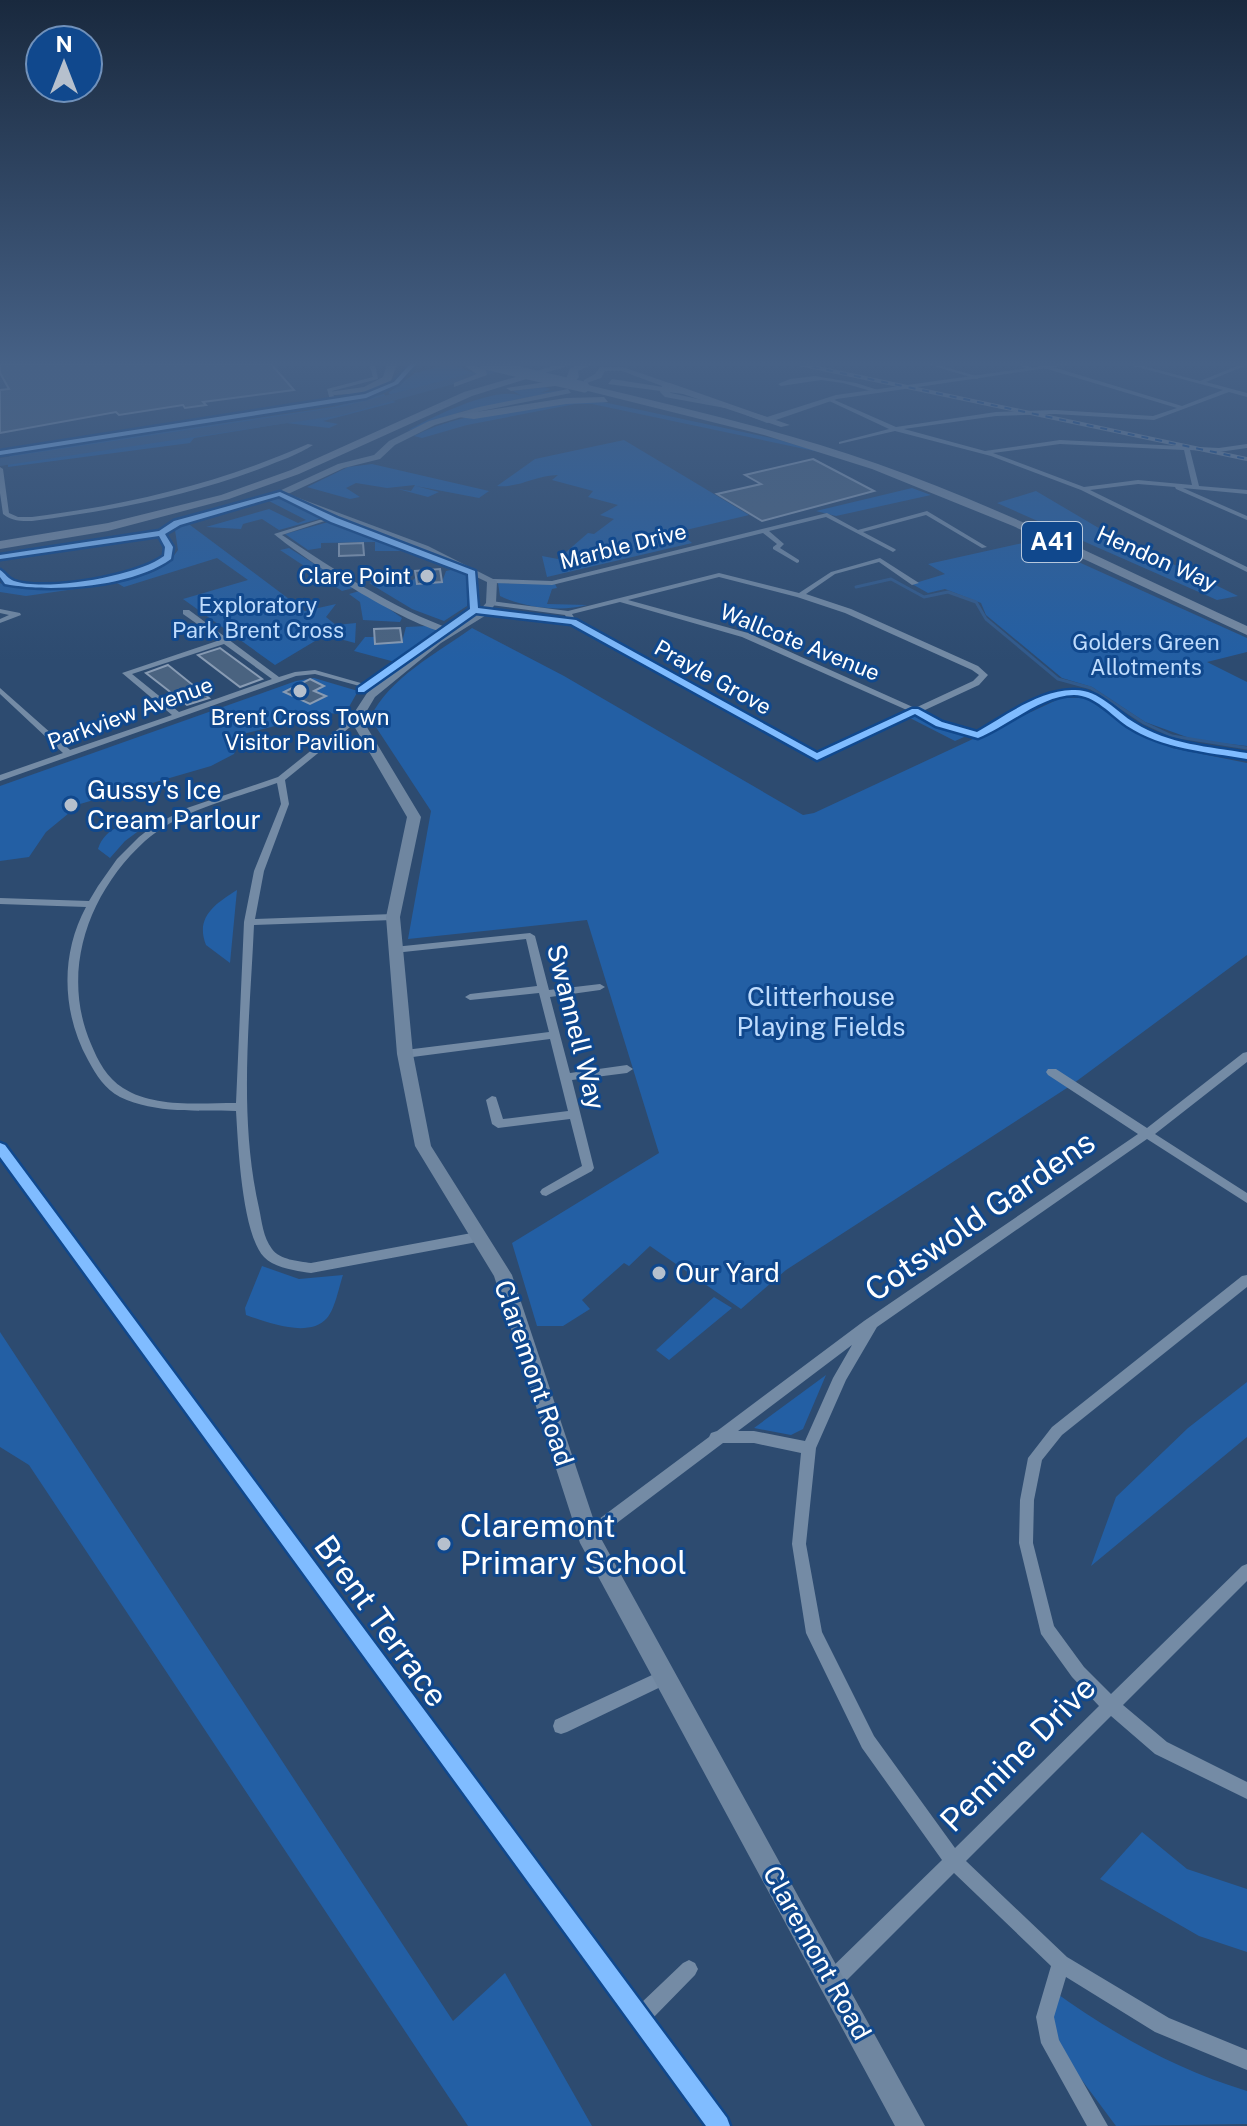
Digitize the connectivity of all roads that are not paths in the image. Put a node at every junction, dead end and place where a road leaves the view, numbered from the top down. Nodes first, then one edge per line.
1 (270, 463) edge
2 (309, 463) edge
3 (352, 463) edge
4 (860, 463) edge
5 (881, 463) edge
6 (888, 463) edge
7 (1013, 463) edge
8 (1190, 463) edge
9 (0, 469) edge
10 (909, 472) junction
11 (1176, 485) junction
12 (1196, 487) junction
13 (1083, 489) junction
14 (1247, 492) edge
15 (280, 494) junction
16 (2, 499) edge
17 (176, 509) junction
18 (334, 517) junction
19 (1247, 518) edge
20 (17, 519) junction
21 (0, 521) edge
22 (763, 530) junction
23 (857, 532) junction
24 (161, 533) junction
25 (0, 541) edge
26 (984, 547) dead end
27 (893, 550) dead end
28 (0, 557) edge
29 (797, 561) dead end
30 (1247, 570) edge
31 (2, 575) edge
32 (492, 581) junction
33 (915, 583) dead end
34 (800, 595) junction
35 (622, 601) junction
36 (491, 603) junction
37 (0, 604) edge
38 (0, 611) edge
39 (12, 611) junction
40 (504, 611) dead end
41 (186, 612) dead end
42 (568, 613) junction
43 (1247, 620) edge
44 (0, 621) edge
45 (573, 622) junction
46 (1247, 631) edge
47 (451, 632) junction
48 (225, 641) junction
49 (274, 680) junction
50 (378, 689) junction
51 (0, 690) edge
52 (915, 711) junction
53 (177, 715) junction
54 (356, 719) junction
55 (69, 754) junction
56 (0, 778) edge
57 (281, 779) junction
58 (0, 901) edge
59 (91, 904) junction
60 (393, 917) junction
61 (249, 922) junction
62 (394, 950) junction
63 (600, 987) dead end
64 (544, 991) junction
65 (470, 997) dead end
66 (555, 1035) junction
67 (405, 1054) junction
68 (1247, 1056) edge
69 (627, 1069) dead end
70 (1052, 1072) dead end
71 (567, 1077) junction
72 (492, 1100) dead end
73 (241, 1107) junction
74 (575, 1114) junction
75 (1148, 1133) junction
76 (0, 1148) edge
77 (546, 1192) dead end
78 (1247, 1199) edge
79 (477, 1237) junction
80 (1247, 1280) edge
81 (872, 1323) junction
82 (715, 1437) junction
83 (809, 1448) junction
84 (588, 1536) junction
85 (1247, 1571) edge
86 (665, 1677) junction
87 (1110, 1705) junction
88 (561, 1726) dead end
89 (1247, 1791) edge
90 (953, 1860) junction
91 (1061, 1963) junction
92 (689, 1969) dead end
93 (832, 1981) junction
94 (640, 2017) junction
95 (1247, 2060) edge
96 (719, 2126) edge
97 (911, 2126) edge
98 (1098, 2126) edge

1 - 20 street
2 - 17 highway
3 - 15 street
4 - 46 highway, Hendon Way / A41
5 - 10 highway, Hendon Way / A41
6 - 10 highway, A41
7 - 13 street
8 - 12 street
9 - 16 street
10 - 43 highway, Hendon Way / A41
11 - 12 street
11 - 13 street
11 - 19 street
12 - 14 street
13 - 30 street
15 - 18 street
15 - 24 street
16 - 20 street
17 - 25 highway
17 - 25 highway
18 - 32 street
18 - 47 street
20 - 21 street
22 - 23 street, Marble Drive
22 - 29 street
22 - 32 street, Marble Drive
23 - 26 street
23 - 27 street, Marble Drive
24 - 28 street
24 - 31 street
32 - 36 street
33 - 34 street
34 - 35 street, Prayle Grove
34 - 52 street, Prayle Grove
35 - 42 street, Prayle Grove
35 - 52 street, Wallcote Avenue
36 - 42 street, Prayle Grove
36 - 47 street
37 - 39 street
38 - 39 street
39 - 44 street
40 - 45 street
41 - 48 street
42 - 45 street
45 - 52 street, Prayle Grove
47 - 50 street
48 - 49 street
48 - 53 street
49 - 50 street, Parkview Avenue
49 - 53 street, Parkview Avenue
50 - 54 street
51 - 55 street
53 - 55 street, Parkview Avenue
54 - 57 street
54 - 60 street, Claremont Road
55 - 56 street, Parkview Avenue
57 - 59 street
57 - 61 street
58 - 59 street
59 - 73 street
60 - 61 street
60 - 62 street, Claremont Road
61 - 73 street
62 - 64 street, Swannell Way
62 - 67 street, Claremont Road
63 - 64 street
64 - 65 street
64 - 66 street, Swannell Way
66 - 67 street
66 - 71 street, Swannell Way
67 - 79 street, Claremont Road
68 - 75 street, Cotswold Gardens
69 - 71 street
70 - 75 street
71 - 74 street, Swannell Way
72 - 74 street
73 - 79 street
74 - 77 street, Swannell Way
75 - 78 street
75 - 81 street, Cotswold Gardens
76 - 94 street, Brent Terrace
79 - 84 street, Claremont Road
80 - 87 street
81 - 82 street
81 - 83 street, Cotswold Gardens
82 - 83 street
82 - 84 street
83 - 90 street, Cotswold Gardens
84 - 86 street, Claremont Road
85 - 87 street, Pennine Drive
86 - 88 street
86 - 93 street, Claremont Road
87 - 89 street
87 - 90 street, Pennine Drive
90 - 91 street, Cotswold Gardens
90 - 93 street, Pennine Drive
91 - 95 street, Cotswold Gardens
91 - 98 street
92 - 94 street
93 - 97 street, Claremont Road
94 - 96 street, Brent Terrace

